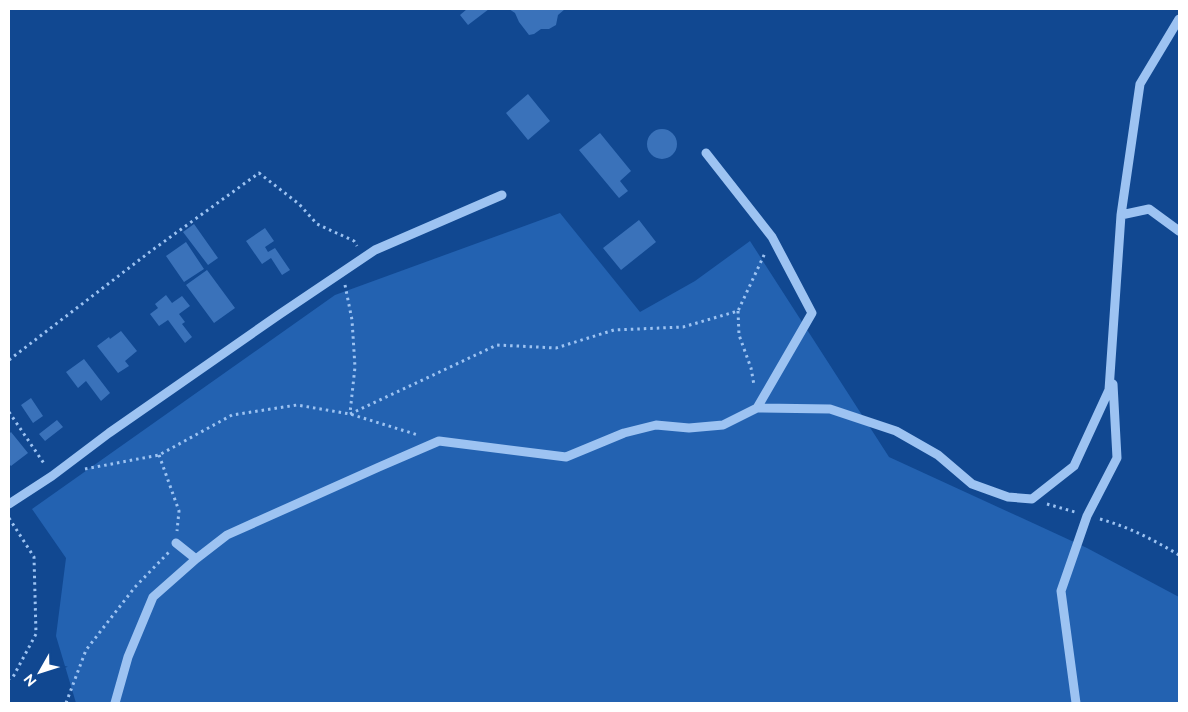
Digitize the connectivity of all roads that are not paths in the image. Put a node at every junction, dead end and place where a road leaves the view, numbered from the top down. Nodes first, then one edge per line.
1 (1179, 19) edge
2 (706, 153) dead end
3 (502, 195) dead end
4 (1121, 216) junction
5 (1179, 231) edge
6 (1111, 355) junction
7 (757, 408) junction
8 (9, 504) edge
9 (176, 543) road end
10 (196, 559) junction
11 (115, 703) edge
12 (1076, 703) edge

1 - 4 street
2 - 7 street
3 - 8 street
4 - 5 street
4 - 6 street
6 - 7 street
6 - 12 street
7 - 10 street
9 - 10 street
10 - 11 street

